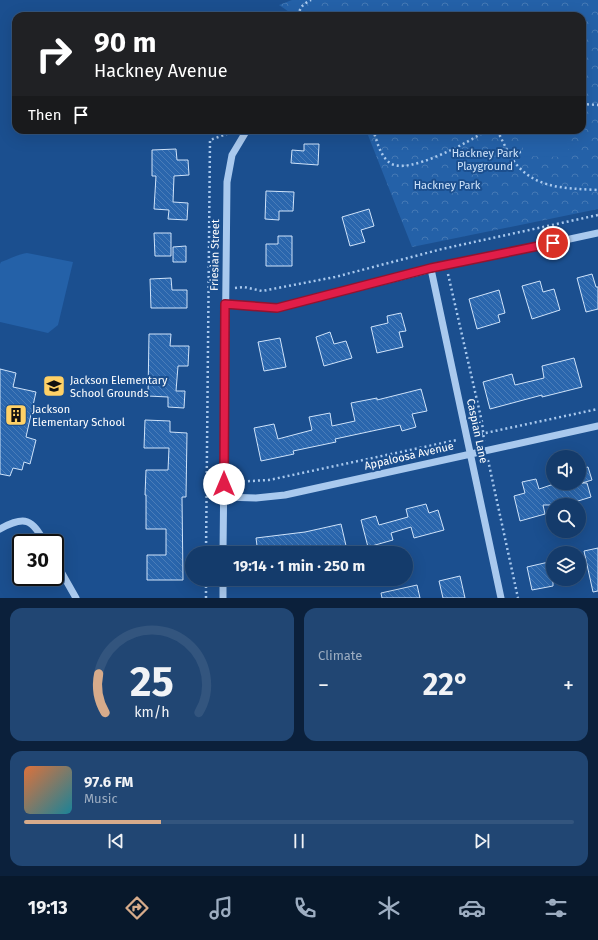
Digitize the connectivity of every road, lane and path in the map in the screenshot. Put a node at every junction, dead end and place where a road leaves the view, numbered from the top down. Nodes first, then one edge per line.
1 (311, 0) edge
2 (299, 12) edge
3 (586, 104) edge
4 (598, 105) edge
5 (227, 134) edge
6 (245, 134) edge
7 (374, 134) edge
8 (481, 134) edge
9 (500, 134) edge
10 (522, 152) dead end
11 (509, 154) junction
12 (598, 190) edge
13 (598, 215) edge
14 (598, 233) edge
15 (442, 249) junction
16 (446, 266) junction
17 (431, 268) junction
18 (225, 288) junction
19 (208, 290) junction
20 (225, 304) junction
21 (598, 409) edge
22 (598, 426) edge
23 (482, 434) junction
24 (467, 438) junction
25 (487, 450) junction
26 (470, 454) junction
27 (224, 484) junction
28 (207, 488) junction
29 (224, 497) junction
30 (0, 529) edge
31 (40, 534) edge
32 (206, 546) edge
33 (223, 546) edge
34 (64, 577) edge
35 (206, 586) edge
36 (223, 586) edge
37 (76, 598) edge
38 (206, 598) edge
39 (223, 598) edge
40 (500, 598) edge
41 (518, 598) edge

1 - 2 path
3 - 4 path
5 - 19 path
6 - 18 street, Friesian Street
7 - 8 path
9 - 11 path
10 - 11 path
11 - 12 path
13 - 15 path
14 - 16 street
15 - 16 path
15 - 18 path
16 - 17 street
16 - 23 path
17 - 20 street
17 - 24 street, Caspian Lane
18 - 19 path
18 - 20 street, Friesian Street
19 - 28 path
20 - 27 street, Friesian Street
21 - 23 path
22 - 25 street, Appaloosa Avenue
23 - 24 path
23 - 25 path
24 - 26 street, Caspian Lane
24 - 27 path
25 - 26 street, Appaloosa Avenue
25 - 41 path
26 - 29 street, Appaloosa Avenue
26 - 40 street, Caspian Lane
27 - 28 path
27 - 29 street, Friesian Street
28 - 32 path
29 - 33 street, Friesian Street
30 - 31 street
34 - 37 street
35 - 38 path
36 - 39 street

